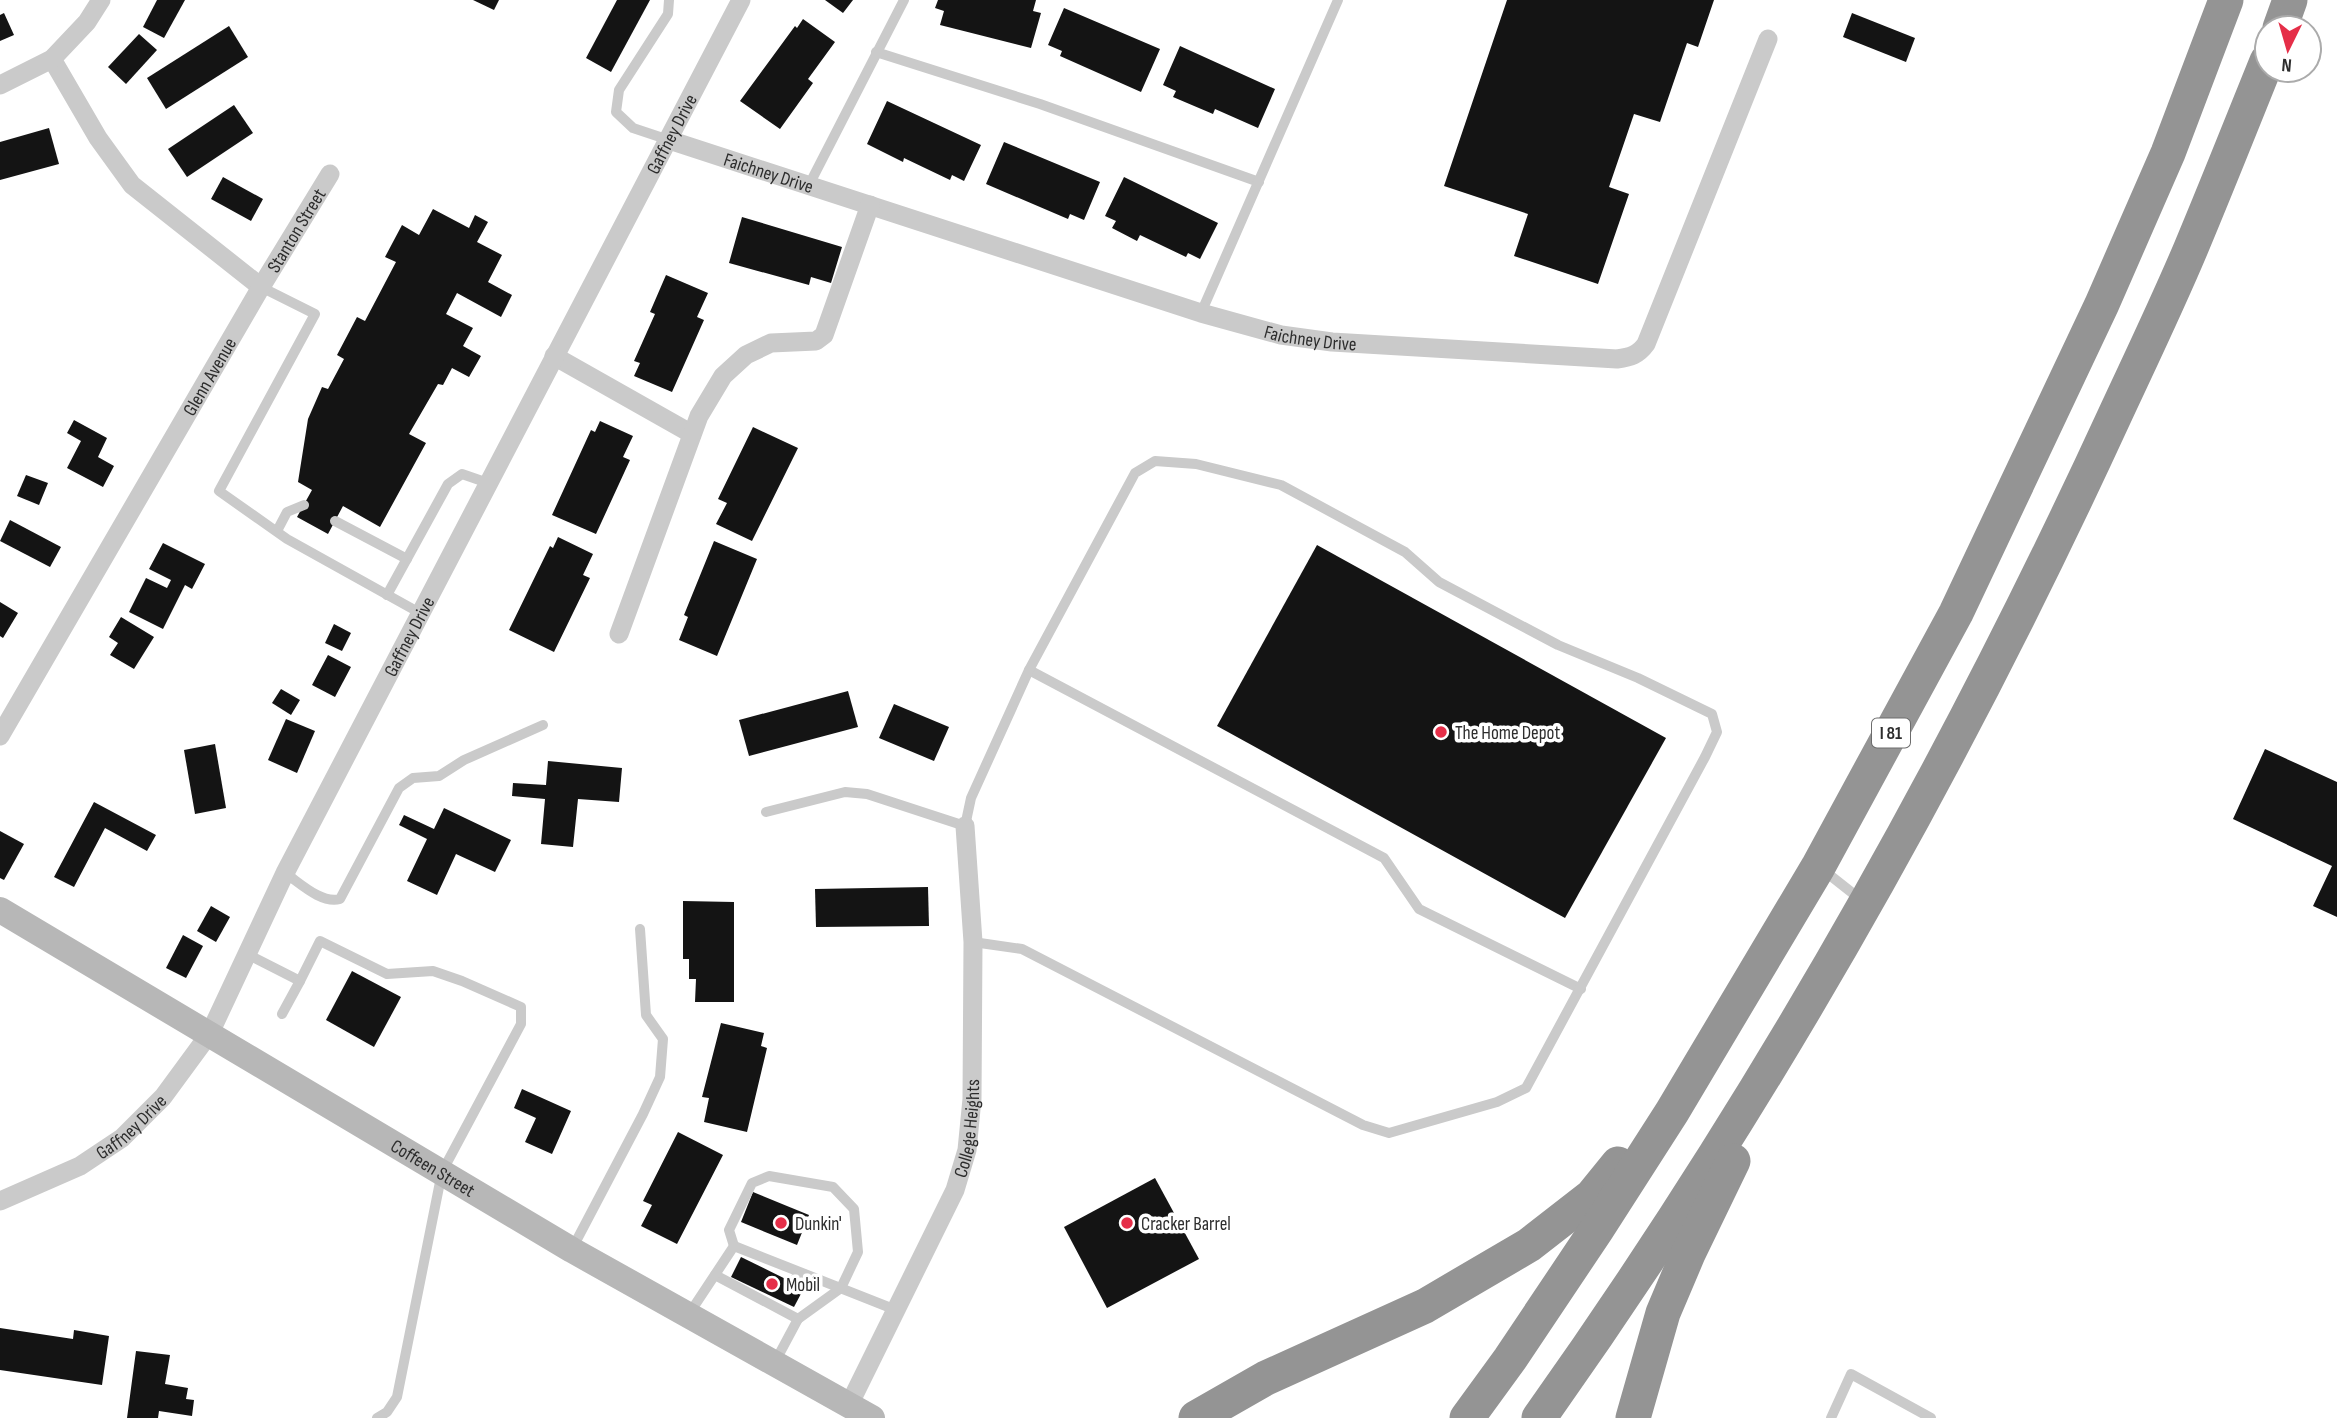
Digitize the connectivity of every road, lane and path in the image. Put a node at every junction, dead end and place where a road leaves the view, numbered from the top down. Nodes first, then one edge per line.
1 (101, 0) edge
2 (669, 0) edge
3 (741, 0) edge
4 (904, 0) edge
5 (1338, 0) edge
6 (2226, 0) edge
7 (1768, 39) dead end
8 (876, 52) junction
9 (52, 59) junction
10 (2258, 84) edge
11 (0, 85) edge
12 (669, 141) junction
13 (330, 174) dead end
14 (1259, 182) junction
15 (809, 185) junction
16 (870, 205) junction
17 (261, 287) junction
18 (1201, 313) junction
19 (554, 356) junction
20 (692, 433) junction
21 (488, 483) junction
22 (303, 505) dead end
23 (335, 521) dead end
24 (277, 531) junction
25 (407, 559) junction
26 (387, 595) junction
27 (1956, 612) junction
28 (420, 613) junction
29 (619, 634) dead end
30 (1029, 670) junction
31 (543, 725) dead end
32 (0, 736) edge
33 (1955, 742) junction
34 (766, 812) dead end
35 (965, 826) junction
36 (1818, 867) junction
37 (285, 873) junction
38 (1866, 904) junction
39 (0, 910) edge
40 (640, 929) dead end
41 (973, 943) junction
42 (247, 954) junction
43 (300, 981) junction
44 (1581, 989) junction
45 (282, 1014) dead end
46 (210, 1033) junction
47 (442, 1172) junction
48 (0, 1201) edge
49 (734, 1246) junction
50 (572, 1250) junction
51 (779, 1264) junction
52 (769, 1270) dead end
53 (804, 1274) junction
54 (715, 1275) junction
55 (791, 1281) dead end
56 (841, 1288) junction
57 (896, 1310) junction
58 (688, 1315) junction
59 (798, 1319) junction
60 (774, 1364) junction
61 (849, 1405) junction
62 (376, 1418) edge
63 (872, 1418) edge
64 (1196, 1418) edge
65 (1467, 1418) edge
66 (1539, 1418) edge
67 (1633, 1418) edge
68 (1831, 1418) edge
69 (1931, 1418) edge

1 - 9 street
2 - 12 lane
3 - 12 street, Gaffney Drive
4 - 8 lane
5 - 14 lane
6 - 27 highway, I 81
7 - 18 street, Faichney Drive
8 - 14 lane
8 - 15 lane
9 - 11 street
9 - 17 street
10 - 33 highway
12 - 15 street, Faichney Drive
12 - 19 street, Gaffney Drive
13 - 17 street, Stanton Street
14 - 18 lane
15 - 16 street, Faichney Drive
16 - 18 street, Faichney Drive
16 - 20 street
17 - 24 lane
17 - 32 street, Glenn Avenue
19 - 20 street
19 - 21 street, Gaffney Drive
20 - 29 street
21 - 25 lane
21 - 28 street, Gaffney Drive
22 - 24 lane
23 - 25 lane
24 - 26 lane
25 - 26 lane
26 - 28 lane
27 - 36 highway, I 81
27 - 64 highway
28 - 37 street, Gaffney Drive
30 - 35 lane
30 - 44 lane
30 - 44 lane
31 - 37 lane
33 - 38 highway
33 - 67 highway
34 - 35 lane
35 - 41 street, College Heights
36 - 38 lane
36 - 65 highway, I 81
37 - 42 street, Gaffney Drive
38 - 66 highway
39 - 46 main road, Coffeen Street
40 - 50 lane
41 - 44 lane
41 - 57 street, College Heights
42 - 43 lane
42 - 46 street, Gaffney Drive
43 - 45 lane
43 - 47 lane
46 - 47 main road, Coffeen Street
46 - 48 street, Gaffney Drive
47 - 50 main road, Coffeen Street
47 - 62 lane
49 - 51 lane
49 - 54 lane
49 - 56 lane
50 - 58 main road, Coffeen Street
51 - 52 lane
51 - 53 lane
53 - 55 lane
53 - 56 lane
54 - 58 lane
54 - 59 lane
56 - 57 lane
56 - 59 lane
57 - 61 street, College Heights
58 - 60 main road, Coffeen Street
59 - 60 lane
60 - 61 main road, Coffeen Street
61 - 63 main road, Coffeen Street
68 - 69 lane

